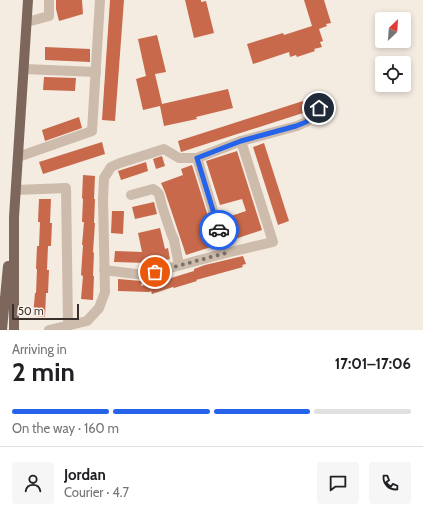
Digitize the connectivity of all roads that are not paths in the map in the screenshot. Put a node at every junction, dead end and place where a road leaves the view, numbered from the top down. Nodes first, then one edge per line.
1 (28, 0) edge
2 (49, 0) edge
3 (100, 0) edge
4 (27, 22) junction
5 (24, 69) junction
6 (96, 72) junction
7 (319, 108) dead end
8 (241, 141) junction
9 (18, 157) junction
10 (197, 158) junction
11 (16, 190) junction
12 (130, 195) dead end
13 (14, 217) junction
14 (226, 253) junction
15 (179, 265) junction
16 (104, 270) junction
17 (68, 325) junction
18 (2, 330) edge
19 (14, 330) edge
20 (49, 330) edge

1 - 4 main road
2 - 4 street
3 - 6 street
4 - 5 main road
5 - 6 street
5 - 9 main road
6 - 9 street
7 - 8 street
8 - 10 street
8 - 14 street
9 - 11 main road
10 - 14 street
10 - 16 street
11 - 13 main road
11 - 17 street
12 - 15 street
13 - 18 main road
13 - 19 main road
14 - 15 street
15 - 16 street
16 - 17 street
17 - 20 street

